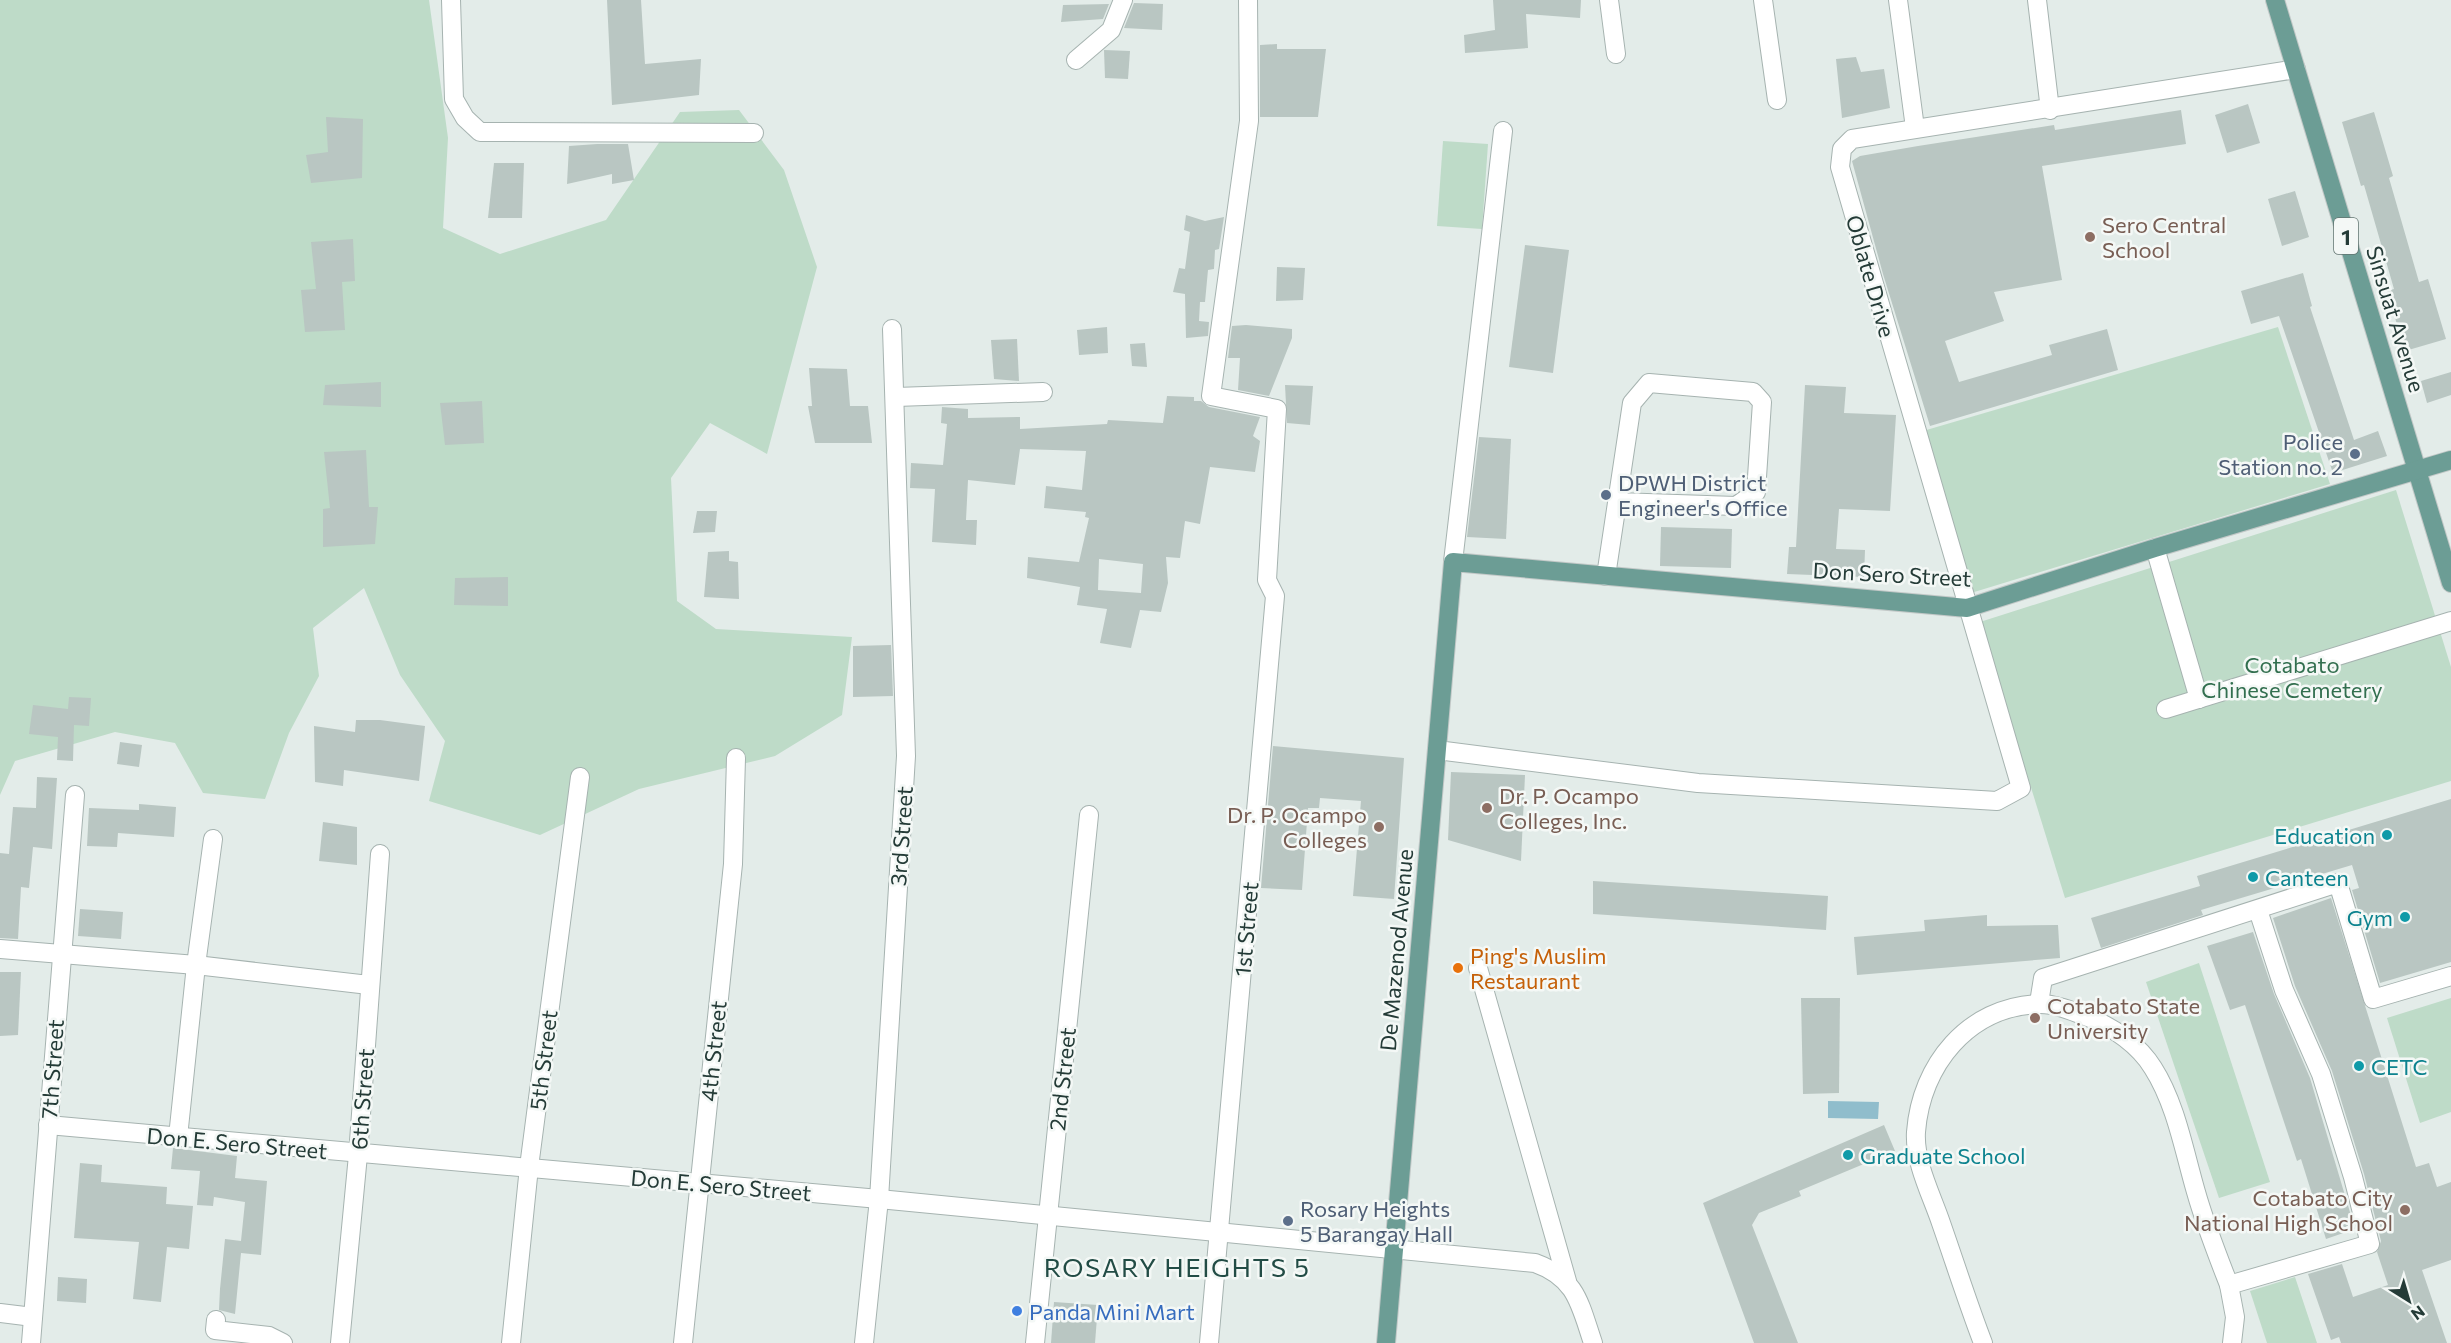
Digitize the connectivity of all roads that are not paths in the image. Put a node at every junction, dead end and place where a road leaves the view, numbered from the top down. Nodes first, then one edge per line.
1 (452, 0) edge
2 (1123, 0) edge
3 (1248, 0) edge
4 (1609, 0) edge
5 (1763, 0) edge
6 (1898, 0) edge
7 (2037, 0) edge
8 (2274, 0) edge
9 (1616, 54) dead end
10 (1076, 60) dead end
11 (2296, 69) junction
12 (1777, 100) dead end
13 (2050, 110) junction
14 (1915, 129) junction
15 (1503, 131) dead end
16 (754, 133) dead end
17 (892, 329) dead end
18 (1043, 392) dead end
19 (896, 397) junction
20 (2451, 460) edge
21 (2417, 471) junction
22 (1617, 502) junction
23 (2155, 548) junction
24 (1453, 562) junction
25 (1606, 576) junction
26 (2451, 583) edge
27 (1967, 608) junction
28 (2451, 621) edge
29 (2199, 699) junction
30 (2166, 710) dead end
31 (1437, 750) junction
32 (736, 758) dead end
33 (580, 777) dead end
34 (75, 795) dead end
35 (1089, 815) dead end
36 (213, 839) dead end
37 (380, 854) dead end
38 (2258, 910) junction
39 (0, 949) edge
40 (61, 954) junction
41 (196, 965) junction
42 (1478, 968) dead end
43 (2451, 976) edge
44 (369, 985) junction
45 (2039, 1004) junction
46 (48, 1125) junction
47 (178, 1137) junction
48 (358, 1155) junction
49 (529, 1167) junction
50 (698, 1184) junction
51 (879, 1199) junction
52 (1049, 1216) junction
53 (1219, 1232) junction
54 (1394, 1250) junction
55 (1567, 1281) junction
56 (2229, 1286) junction
57 (0, 1313) edge
58 (33, 1317) junction
59 (216, 1320) dead end
60 (31, 1343) edge
61 (283, 1343) edge
62 (340, 1343) edge
63 (511, 1343) edge
64 (683, 1343) edge
65 (864, 1343) edge
66 (1035, 1343) edge
67 (1209, 1343) edge
68 (1386, 1343) edge
69 (1593, 1343) edge
70 (1983, 1343) edge
71 (2232, 1343) edge

1 - 16 street
2 - 10 street
3 - 53 street, 1st Street
4 - 9 street
5 - 12 street
6 - 14 street
7 - 13 street
8 - 11 main road, Sinsuat Avenue / 1
11 - 13 street, Oblate Drive
11 - 21 main road, Sinsuat Avenue / 1
13 - 14 street, Oblate Drive
14 - 27 street, Oblate Drive
15 - 24 street
17 - 19 street, 3rd Street
18 - 19 street
19 - 51 street, 3rd Street
20 - 21 main road, Don Sero Street
21 - 23 main road, Don Sero Street
21 - 26 main road, Sinsuat Avenue / 1
22 - 22 street
22 - 25 street
23 - 27 main road, Don Sero Street
23 - 29 street
24 - 25 main road, Don Sero Street
24 - 31 main road, De Mazenod Avenue
25 - 27 main road, Don Sero Street
27 - 31 street, Oblate Drive
28 - 29 street
29 - 30 street
31 - 54 main road, De Mazenod Avenue
32 - 50 street, 4th Street
33 - 49 street, 5th Street
34 - 40 street, 7th Street
35 - 52 street, 2nd Street
36 - 41 street
37 - 44 street, 6th Street
38 - 43 street
38 - 45 street
38 - 56 street
39 - 40 street
40 - 41 street
40 - 46 street, 7th Street
41 - 44 street
41 - 47 street
42 - 55 street
44 - 48 street, 6th Street
45 - 56 street
45 - 70 street
46 - 47 street, Don E. Sero Street
46 - 58 street, 7th Street
47 - 48 street, Don E. Sero Street
48 - 49 street, Don E. Sero Street
48 - 62 street, 6th Street
49 - 50 street, Don E. Sero Street
49 - 63 street, 5th Street
50 - 51 street, Don E. Sero Street
50 - 64 street, 4th Street
51 - 52 street, Don E. Sero Street
51 - 65 street, 3rd Street
52 - 53 street, Don E. Sero Street
52 - 66 street, 2nd Street
53 - 54 street, Don E. Sero Street
53 - 67 street, 1st Street
54 - 55 street, Don E. Sero Street
54 - 68 main road, De Mazenod Avenue
55 - 69 street
56 - 71 street
57 - 58 street
58 - 60 street, 7th Street
59 - 61 street

